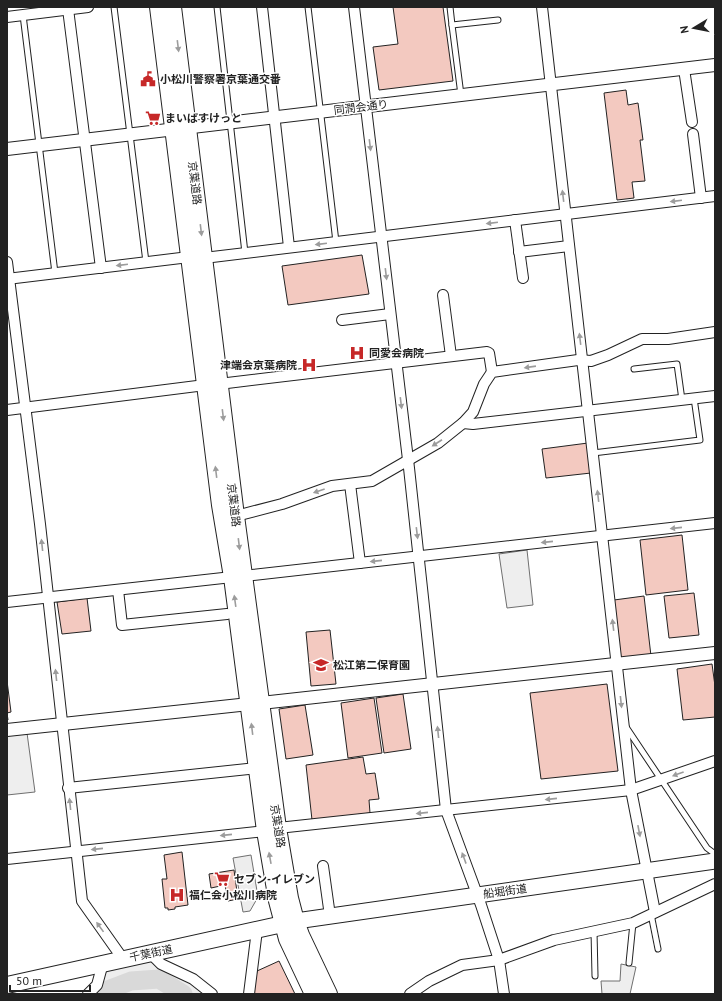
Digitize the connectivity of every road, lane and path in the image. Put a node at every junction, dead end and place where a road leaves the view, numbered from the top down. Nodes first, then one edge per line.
1 (88, 7) edge
2 (114, 7) edge
3 (158, 7) edge
4 (173, 7) edge
5 (216, 7) edge
6 (262, 7) edge
7 (308, 7) edge
8 (354, 7) edge
9 (450, 7) edge
10 (542, 7) edge
11 (68, 9) junction
12 (23, 15) junction
13 (7, 16) edge
14 (498, 20) dead end
15 (452, 25) junction
16 (715, 65) edge
17 (684, 69) junction
18 (551, 85) junction
19 (462, 95) junction
20 (366, 107) junction
21 (322, 112) junction
22 (275, 117) junction
23 (230, 122) junction
24 (692, 122) dead end
25 (188, 128) junction
26 (172, 129) junction
27 (130, 134) junction
28 (693, 134) dead end
29 (85, 140) junction
30 (39, 145) junction
31 (7, 149) edge
32 (715, 196) edge
33 (701, 198) junction
34 (566, 214) junction
35 (515, 220) junction
36 (381, 236) junction
37 (336, 242) junction
38 (569, 246) junction
39 (289, 248) junction
40 (519, 252) junction
41 (245, 253) junction
42 (197, 257) junction
43 (7, 262) edge
44 (146, 262) junction
45 (101, 268) junction
46 (54, 273) junction
47 (523, 278) dead end
48 (8, 279) edge
49 (443, 295) dead end
50 (390, 314) junction
51 (342, 320) dead end
52 (11, 325) edge
53 (715, 332) edge
54 (451, 356) junction
55 (582, 361) junction
56 (396, 363) junction
57 (634, 369) dead end
58 (492, 372) junction
59 (212, 384) junction
60 (715, 396) edge
61 (694, 398) junction
62 (682, 400) junction
63 (25, 408) junction
64 (7, 410) edge
65 (588, 410) junction
66 (463, 423) junction
67 (593, 453) junction
68 (408, 460) junction
69 (350, 484) junction
70 (236, 516) junction
71 (715, 523) edge
72 (603, 536) junction
73 (419, 556) junction
74 (360, 563) junction
75 (238, 576) junction
76 (118, 590) junction
77 (48, 598) junction
78 (7, 602) edge
79 (226, 614) dead end
80 (715, 653) edge
81 (617, 664) junction
82 (433, 684) junction
83 (255, 703) junction
84 (623, 723) junction
85 (61, 724) junction
86 (7, 730) edge
87 (715, 761) edge
88 (257, 768) junction
89 (662, 780) junction
90 (68, 788) junction
91 (631, 790) junction
92 (446, 810) junction
93 (272, 830) junction
94 (75, 851) junction
95 (715, 854) edge
96 (7, 859) edge
97 (715, 861) edge
98 (323, 866) dead end
99 (646, 870) junction
100 (715, 884) edge
101 (477, 895) junction
102 (653, 913) junction
103 (330, 916) junction
104 (289, 923) junction
105 (633, 923) junction
106 (257, 930) junction
107 (594, 931) junction
108 (658, 949) dead end
109 (150, 953) junction
110 (123, 959) junction
111 (499, 960) junction
112 (103, 963) junction
113 (630, 963) dead end
114 (595, 976) dead end
115 (7, 985) edge
116 (88, 994) edge
117 (212, 994) edge
118 (249, 994) edge
119 (313, 994) edge
120 (329, 994) edge
121 (410, 994) edge
122 (504, 994) edge

1 - 11 street
2 - 27 lane
3 - 26 highway, 京葉道路
4 -> 25 highway, 京葉道路
5 - 23 lane
6 - 22 street
7 - 21 lane
8 - 20 street
9 - 15 lane
10 - 18 street
11 - 12 street
11 - 29 street
12 - 13 street
12 - 30 lane
14 - 15 lane
15 - 19 lane
16 - 17 street, 同潤会通り
17 - 18 street, 同潤会通り
17 - 24 street
18 - 19 street, 同潤会通り
34 -> 18 street
19 - 20 street, 同潤会通り
20 - 21 street, 同潤会通り
20 -> 36 street
21 - 22 street, 同潤会通り
21 - 37 lane
22 - 23 street, 同潤会通り
22 - 39 street
23 - 25 street, 同潤会通り
23 - 41 lane
25 - 26 street, 同潤会通り
25 -> 42 highway, 京葉道路
26 - 27 street, 同潤会通り
26 - 42 highway, 京葉道路
27 - 29 street, 同潤会通り
27 - 44 lane
28 - 33 street
29 - 30 street, 同潤会通り
29 - 45 street
30 - 31 street, 同潤会通り
30 - 46 lane
32 - 33 street
33 -> 34 street
34 - 35 street
34 - 38 street
35 -> 36 street
35 - 40 street
36 - 37 street
36 -> 50 street
37 -> 39 street
38 - 40 street
55 -> 38 street
39 - 41 street
40 - 47 street
41 - 42 street
42 - 44 street
42 - 59 highway, 京葉道路
43 - 48 street
44 -> 45 street
45 - 46 street
46 - 48 street
48 - 52 street
49 - 54 street
50 - 51 street
50 - 56 street
52 - 63 street
53 - 55 street
54 - 56 street
54 - 58 street
55 -> 58 street
55 - 65 street
56 - 59 street
56 -> 68 street
57 - 62 lane
58 - 66 street
59 - 63 street
59 -> 70 highway, 京葉道路
75 -> 59 highway, 京葉道路
60 - 61 street
61 - 62 street
61 - 67 lane
62 - 65 street
63 - 64 street
77 -> 63 street
65 - 66 street
65 - 67 street
66 -> 68 street
72 -> 67 street
68 - 69 street
68 -> 73 street
69 -> 70 street
69 - 74 street
70 -> 75 highway, 京葉道路
71 -> 72 street
72 -> 73 street
81 -> 72 street
73 -> 74 street
73 - 82 street
74 - 75 street
75 - 76 street
75 - 83 highway, 京葉道路
76 - 77 street
76 - 79 street
77 - 78 street
85 -> 77 street
80 - 81 street
81 - 82 street
81 -> 84 street
82 - 83 street
92 -> 82 street
83 - 85 street
88 -> 83 highway, 京葉道路
83 - 93 highway, 京葉道路
84 - 89 lane
84 - 91 street
85 - 86 street
85 - 90 street
87 -> 89 street
88 - 90 street
88 - 93 highway, 京葉道路
89 - 91 street
89 - 95 lane
94 -> 90 street
91 -> 92 street
91 -> 99 street
92 -> 93 street
101 -> 92 street
93 -> 94 street
93 - 104 highway, 京葉道路
94 - 96 street
110 -> 94 street
97 - 99 main road, 船堀街道
98 - 103 street
99 - 101 main road, 船堀街道
99 - 102 street
100 - 102 street
101 - 103 main road, 船堀街道
101 - 111 street
102 - 105 street
102 - 108 lane
103 - 104 main road, 船堀街道
104 - 106 highway, 千葉街道
104 - 119 highway, 京葉道路
104 - 120 highway, 京葉道路
105 - 107 street
105 - 113 lane
106 - 109 highway, 千葉街道
106 - 118 street
107 - 111 street
107 - 114 lane
109 - 110 highway, 千葉街道
109 - 117 street
110 - 112 highway, 千葉街道
111 - 121 street
111 - 122 street
112 - 115 highway, 千葉街道
112 - 116 street

